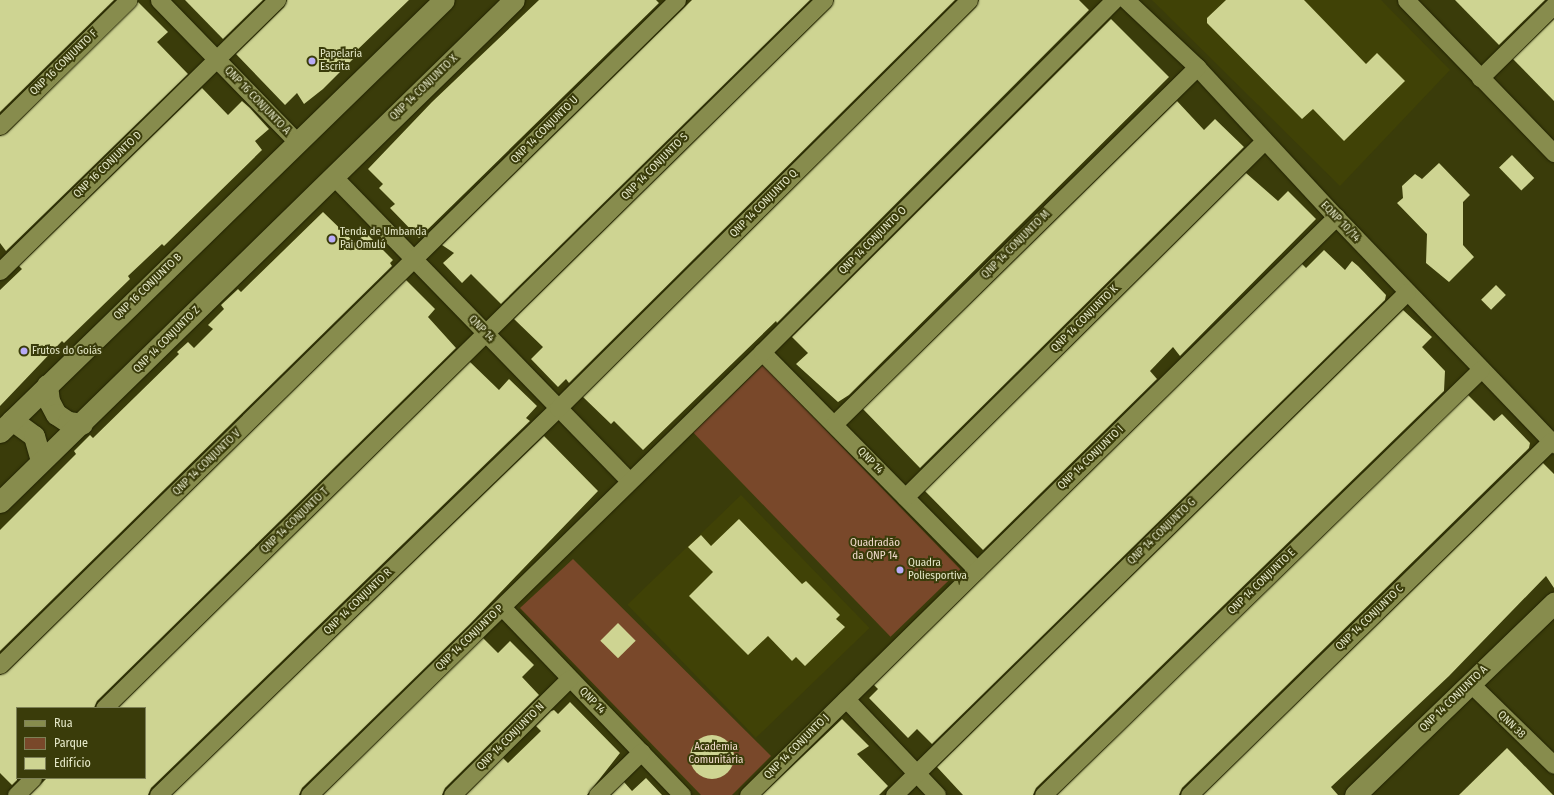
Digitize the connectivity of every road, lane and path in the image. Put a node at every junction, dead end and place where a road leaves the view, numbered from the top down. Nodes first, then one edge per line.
1 (128, 0) edge
2 (159, 0) edge
3 (277, 0) edge
4 (444, 0) edge
5 (677, 0) edge
6 (824, 0) edge
7 (969, 0) edge
8 (1114, 0) edge
9 (1126, 0) edge
10 (510, 2) edge
11 (1411, 2) edge
12 (1554, 5) edge
13 (216, 60) junction
14 (1197, 67) junction
15 (1480, 78) junction
16 (0, 126) edge
17 (1264, 141) junction
18 (297, 142) junction
19 (1553, 151) edge
20 (333, 176) junction
21 (1336, 217) junction
22 (414, 260) junction
23 (0, 271) edge
24 (1407, 292) junction
25 (486, 334) junction
26 (762, 352) junction
27 (1481, 369) junction
28 (47, 385) junction
29 (558, 408) junction
30 (82, 424) junction
31 (834, 424) junction
32 (6, 426) edge
33 (1552, 443) edge
34 (42, 460) junction
35 (629, 480) junction
36 (905, 496) junction
37 (0, 502) edge
38 (977, 570) junction
39 (1554, 603) edge
40 (502, 607) junction
41 (0, 665) edge
42 (569, 679) junction
43 (1470, 683) junction
44 (846, 699) junction
45 (105, 707) edge
46 (641, 752) junction
47 (1554, 765) edge
48 (916, 773) junction
49 (32, 779) edge
50 (16, 795) edge
51 (158, 795) edge
52 (309, 795) edge
53 (452, 795) edge
54 (598, 795) edge
55 (682, 795) edge
56 (748, 795) edge
57 (894, 795) edge
58 (937, 795) edge
59 (1043, 795) edge
60 (1188, 795) edge
61 (1355, 795) edge

1 - 16 street, QNP 16 CONJUNTO F
2 - 13 street, QNP 16 CONJUNTO A
3 - 13 street, QNP 16 CONJUNTO D
4 - 18 street, QNP 16 CONJUNTO A
5 - 22 street, QNP 14 CONJUNTO U
6 - 25 street, QNP 14 CONJUNTO S
7 - 29 street, QNP 14 CONJUNTO Q
8 - 26 street, QNP 14 CONJUNTO O
9 - 14 street, EQNP 10/14
10 - 20 street, QNP 14 CONJUNTO X
11 - 15 street
12 - 15 street
13 - 18 street, QNP 16 CONJUNTO A
13 - 23 street, QNP 16 CONJUNTO D
14 - 17 street, EQNP 10/14
14 - 31 street, QNP 14 CONJUNTO M
15 - 19 street
17 - 21 street, EQNP 10/14
17 - 36 street, QNP 14 CONJUNTO K
18 - 28 street, QNP 16 CONJUNTO B
20 - 22 street, QNP 14
20 - 30 street, QNP 14 CONJUNTO Z
21 - 24 street, EQNP 10/14
21 - 38 street, QNP 14 CONJUNTO I
22 - 25 street, QNP 14
22 - 41 street, QNP 14 CONJUNTO V
24 - 27 street, EQNP 10/14
24 - 48 street, QNP 14 CONJUNTO G
25 - 29 street, QNP 14
25 - 45 street, QNP 14 CONJUNTO T
26 - 31 street, QNP 14
26 - 35 street, QNP 14 CONJUNTO O
27 - 33 street, EQNP 10/14
27 - 59 street, QNP 14 CONJUNTO E
28 - 30 street
28 - 32 street, QNP 16 CONJUNTO B
29 - 35 street, QNP 14
29 - 51 street, QNP 14 CONJUNTO R
30 - 34 street, QNP 14 CONJUNTO Z
31 - 36 street, QNP 14
32 - 34 street
33 - 60 street, QNP 14 CONJUNTO C
34 - 37 street, QNP 14 CONJUNTO Z
35 - 40 street, QNP 14 CONJUNTO P
36 - 38 street, QNP 14
38 - 44 street, QNP 14 CONJUNTO I
39 - 43 street, QNP 14 CONJUNTO A
40 - 42 street, QNP 14
40 - 52 street, QNP 14 CONJUNTO P
42 - 46 street, QNP 14
42 - 53 street, QNP 14 CONJUNTO N
43 - 47 street, QNN 38
43 - 61 street, QNP 14 CONJUNTO A
44 - 48 street
44 - 56 street, QNP 14 CONJUNTO J
46 - 54 street
46 - 55 street, QNP 14
48 - 57 street, QNP 14 CONJUNTO G
48 - 58 street
49 - 50 street

